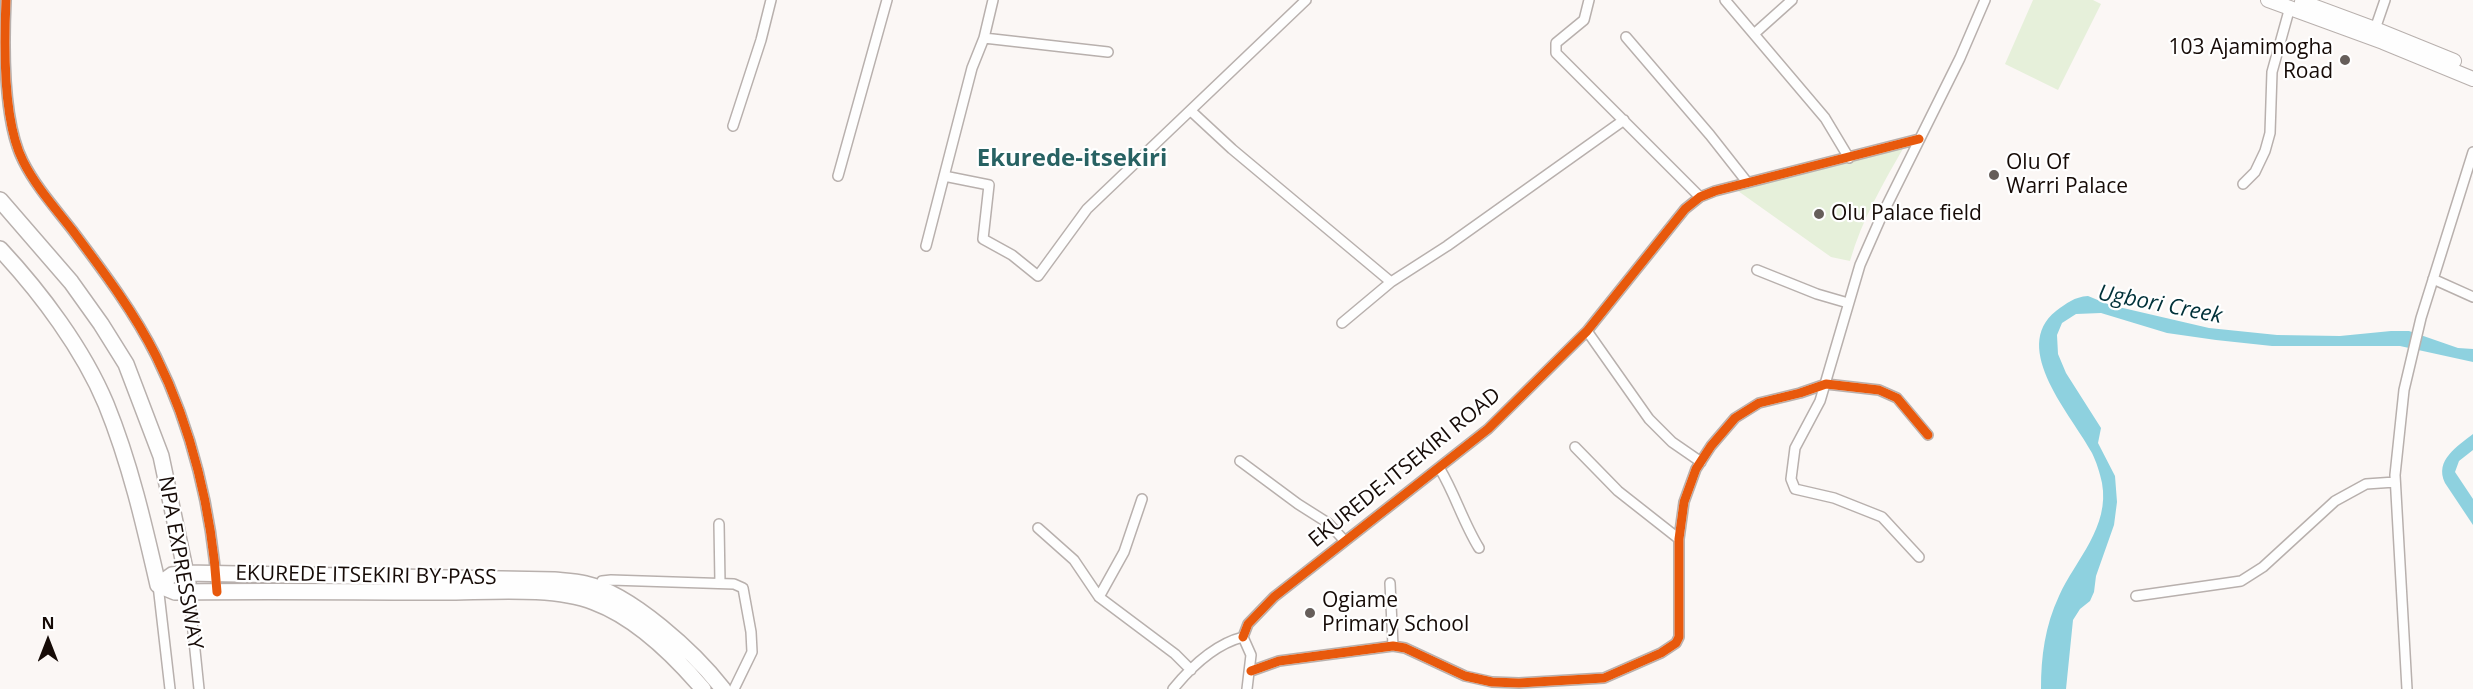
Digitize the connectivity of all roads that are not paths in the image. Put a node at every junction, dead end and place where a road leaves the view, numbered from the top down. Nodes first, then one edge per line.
1 (6, 0) edge
2 (771, 0) edge
3 (887, 0) edge
4 (993, 0) edge
5 (1306, 0) edge
6 (1589, 0) edge
7 (1725, 0) edge
8 (1792, 0) edge
9 (1984, 0) edge
10 (2268, 0) edge
11 (2385, 0) edge
12 (2292, 4) edge
13 (2322, 4) edge
14 (2375, 29) junction
15 (1754, 34) junction
16 (1626, 37) dead end
17 (984, 38) junction
18 (1108, 52) dead end
19 (2473, 69) edge
20 (2473, 79) edge
21 (1191, 111) junction
22 (1624, 120) junction
23 (733, 126) dead end
24 (1919, 139) junction
25 (2473, 152) edge
26 (1850, 158) junction
27 (838, 176) dead end
28 (944, 176) junction
29 (1747, 182) junction
30 (2243, 184) dead end
31 (1700, 197) junction
32 (0, 200) edge
33 (926, 246) dead end
34 (0, 249) edge
35 (1757, 270) dead end
36 (2433, 279) junction
37 (1390, 282) junction
38 (2473, 297) edge
39 (1848, 303) junction
40 (1342, 323) dead end
41 (1587, 331) junction
42 (1826, 384) junction
43 (1928, 435) dead end
44 (1575, 447) dead end
45 (1240, 461) dead end
46 (1701, 462) junction
47 (1440, 468) junction
48 (2395, 482) junction
49 (1142, 499) dead end
50 (719, 524) dead end
51 (1038, 528) dead end
52 (1679, 539) junction
53 (1344, 540) junction
54 (1479, 548) dead end
55 (1919, 557) dead end
56 (186, 573) junction
57 (216, 573) junction
58 (720, 583) junction
59 (1390, 584) dead end
60 (158, 585) junction
61 (600, 589) junction
62 (189, 592) junction
63 (217, 592) junction
64 (2136, 596) dead end
65 (1099, 597) junction
66 (1243, 637) junction
67 (1393, 646) junction
68 (1191, 670) junction
69 (1251, 670) junction
70 (170, 689) edge
71 (199, 689) edge
72 (703, 689) edge
73 (723, 689) edge
74 (734, 689) edge
75 (1173, 689) edge
76 (1247, 689) edge
77 (2407, 689) edge

1 - 57 street
2 - 23 street
3 - 27 street
4 - 17 street
5 - 21 street
6 - 22 street
7 - 15 street
8 - 15 street
9 - 24 street
10 - 12 main road
11 - 14 street
12 - 13 main road
12 - 20 main road
12 - 30 street
13 - 14 main road
14 - 19 main road
15 - 26 street
16 - 29 street
17 - 18 street
17 - 28 street
21 - 28 street
21 - 37 street
22 - 31 street
22 - 37 street
24 - 26 street, EKUREDE-ITSEKIRI ROAD
24 - 39 street
25 - 36 street
26 - 29 street, EKUREDE-ITSEKIRI ROAD
28 - 33 street
29 - 31 street, EKUREDE-ITSEKIRI ROAD
31 - 41 street, EKUREDE-ITSEKIRI ROAD
32 - 56 main road, NPA EXPRESSWAY
34 - 60 main road
35 - 39 street
36 - 38 street
36 - 48 street
37 - 40 street
39 - 42 street
41 - 46 street
41 - 47 street, EKUREDE-ITSEKIRI ROAD
42 - 43 street
42 - 46 street
42 - 55 street
44 - 52 street
45 - 53 street
46 - 52 street
47 - 53 street, EKUREDE-ITSEKIRI ROAD
47 - 54 street
48 - 64 street
48 - 77 street
49 - 65 street
50 - 58 street
51 - 65 street
52 - 67 street
53 - 66 street, EKUREDE-ITSEKIRI ROAD
56 - 57 main road, EKUREDE ITSEKIRI BY-PASS
56 - 60 main road, EKUREDE ITSEKIRI BY-PASS
56 - 62 main road, NPA EXPRESSWAY
57 - 61 main road, EKUREDE ITSEKIRI BY-PASS
57 - 63 street
58 - 61 street
58 - 74 street
59 - 67 street
60 - 62 main road, EKUREDE ITSEKIRI BY-PASS
60 - 70 street, NPA EXPRESSWAY
61 - 73 main road, EKUREDE ITSEKIRI BY-PASS
62 - 63 main road, EKUREDE ITSEKIRI BY-PASS
62 - 71 street, NPA EXPRESSWAY
63 - 72 main road, EKUREDE ITSEKIRI BY-PASS
65 - 68 street
66 - 68 street
66 - 69 street
67 - 69 street
68 - 75 street
69 - 76 street

